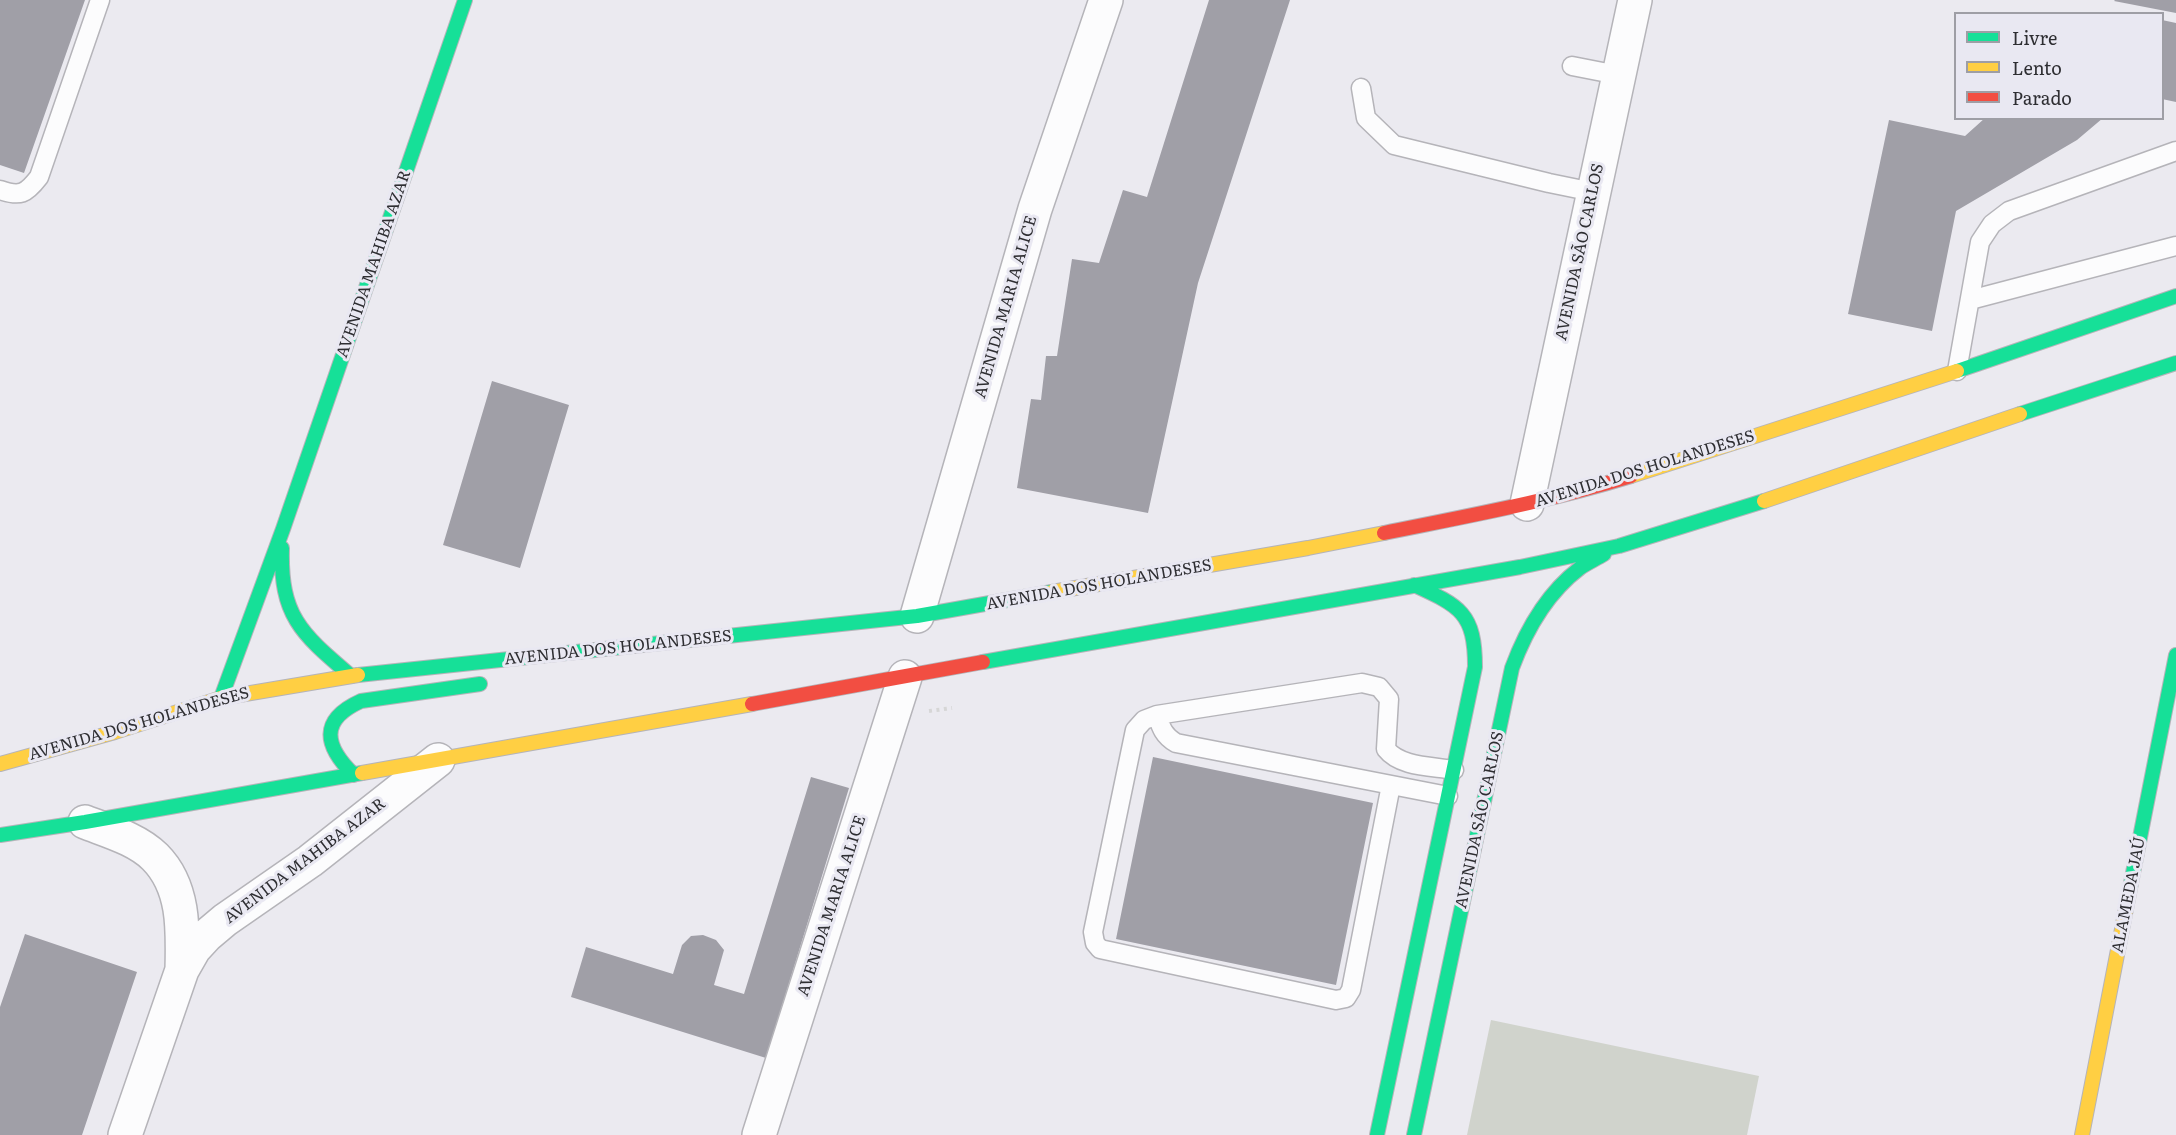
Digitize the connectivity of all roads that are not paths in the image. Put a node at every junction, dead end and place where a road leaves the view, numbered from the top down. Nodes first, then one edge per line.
1 (100, 0) edge
2 (465, 0) edge
3 (1106, 0) edge
4 (1635, 0) edge
5 (1572, 66) dead end
6 (1618, 75) junction
7 (1361, 88) dead end
8 (2176, 151) edge
9 (0, 190) edge
10 (1593, 192) junction
11 (2176, 246) edge
12 (2173, 299) edge
13 (1970, 300) junction
14 (2176, 363) edge
15 (1957, 371) junction
16 (1527, 504) junction
17 (284, 529) junction
18 (1618, 546) junction
19 (1414, 585) junction
20 (917, 616) junction
21 (693, 640) junction
22 (2176, 655) edge
23 (625, 660) dead end
24 (351, 676) junction
25 (905, 677) junction
26 (499, 681) dead end
27 (221, 698) junction
28 (1157, 715) junction
29 (438, 760) junction
30 (0, 764) edge
31 (1454, 770) junction
32 (354, 775) junction
33 (1391, 785) junction
34 (1448, 796) junction
35 (85, 822) junction
36 (0, 835) edge
37 (182, 970) junction
38 (124, 1135) edge
39 (759, 1135) edge
40 (1377, 1135) edge
41 (1414, 1135) edge
42 (2082, 1135) edge

1 - 9 lane
2 - 17 main road, AVENIDA MAHIBA AZAR
3 - 20 street, AVENIDA MARIA ALICE
4 - 6 street, AVENIDA SÃO CARLOS
5 - 6 lane
6 - 10 street, AVENIDA SÃO CARLOS
7 - 10 lane
8 - 13 lane
10 - 16 street, AVENIDA SÃO CARLOS
11 - 13 lane
12 - 15 main road, AVENIDA DOS HOLANDESES
13 - 15 lane
14 - 18 main road
15 - 16 main road, AVENIDA DOS HOLANDESES
16 - 20 main road, AVENIDA DOS HOLANDESES
17 - 24 main road, AVENIDA MAHIBA AZAR
17 - 27 main road, AVENIDA MAHIBA AZAR
18 - 19 main road
18 - 41 main road, AVENIDA SÃO CARLOS
19 - 25 main road
19 - 31 main road
20 - 21 main road, AVENIDA DOS HOLANDESES
21 - 23 main road
21 - 24 main road, AVENIDA DOS HOLANDESES
22 - 42 main road, ALAMEDA JAÚ
24 - 27 main road, AVENIDA DOS HOLANDESES
25 - 29 main road
25 - 39 street, AVENIDA MARIA ALICE
26 - 32 main road
27 - 30 main road, AVENIDA DOS HOLANDESES
28 - 31 lane
28 - 33 lane
28 - 33 lane
29 - 32 main road
29 - 37 street, AVENIDA MAHIBA AZAR
31 - 34 main road
32 - 35 main road
33 - 34 lane
34 - 40 main road
35 - 36 main road
35 - 37 street, AVENIDA MAHIBA AZAR
37 - 38 street, AVENIDA MAHIBA AZAR

